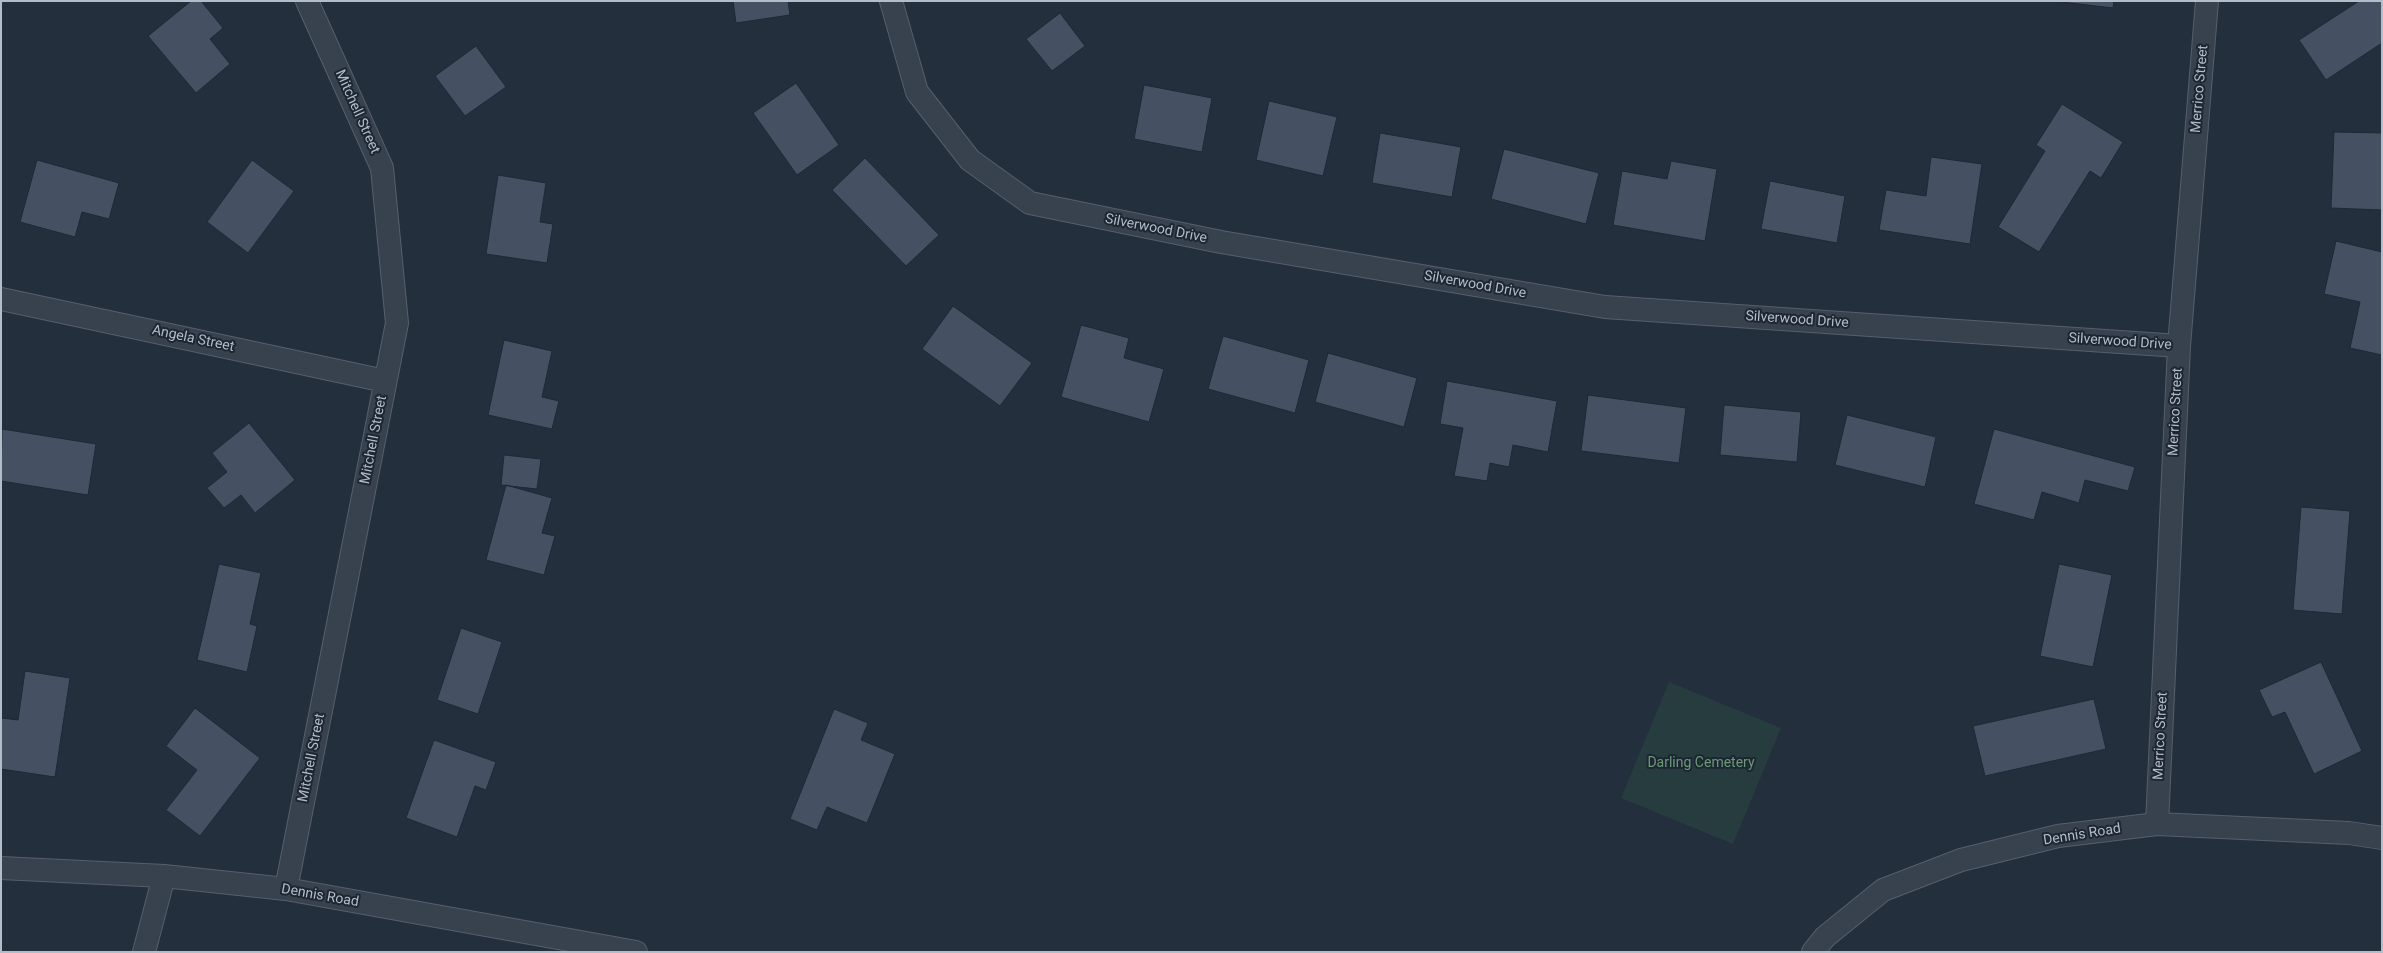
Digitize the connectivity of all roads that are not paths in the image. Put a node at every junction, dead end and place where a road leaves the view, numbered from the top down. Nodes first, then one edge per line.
1 (307, 1) edge
2 (891, 1) edge
3 (2207, 1) edge
4 (1, 299) edge
5 (2179, 346) junction
6 (386, 381) junction
7 (2156, 824) junction
8 (2382, 838) edge
9 (1, 868) edge
10 (164, 876) junction
11 (286, 889) junction
12 (144, 952) edge
13 (636, 952) edge
14 (1813, 952) edge

1 - 6 street, Mitchell Street
2 - 5 street, Silverwood Drive
3 - 5 street, Merrico Street
4 - 6 street, Angela Street
5 - 7 street, Merrico Street
6 - 11 street, Mitchell Street
7 - 8 street, Dennis Road
7 - 14 street, Dennis Road
9 - 10 street, Dennis Road
10 - 11 street, Dennis Road
10 - 12 street
11 - 13 street, Dennis Road

